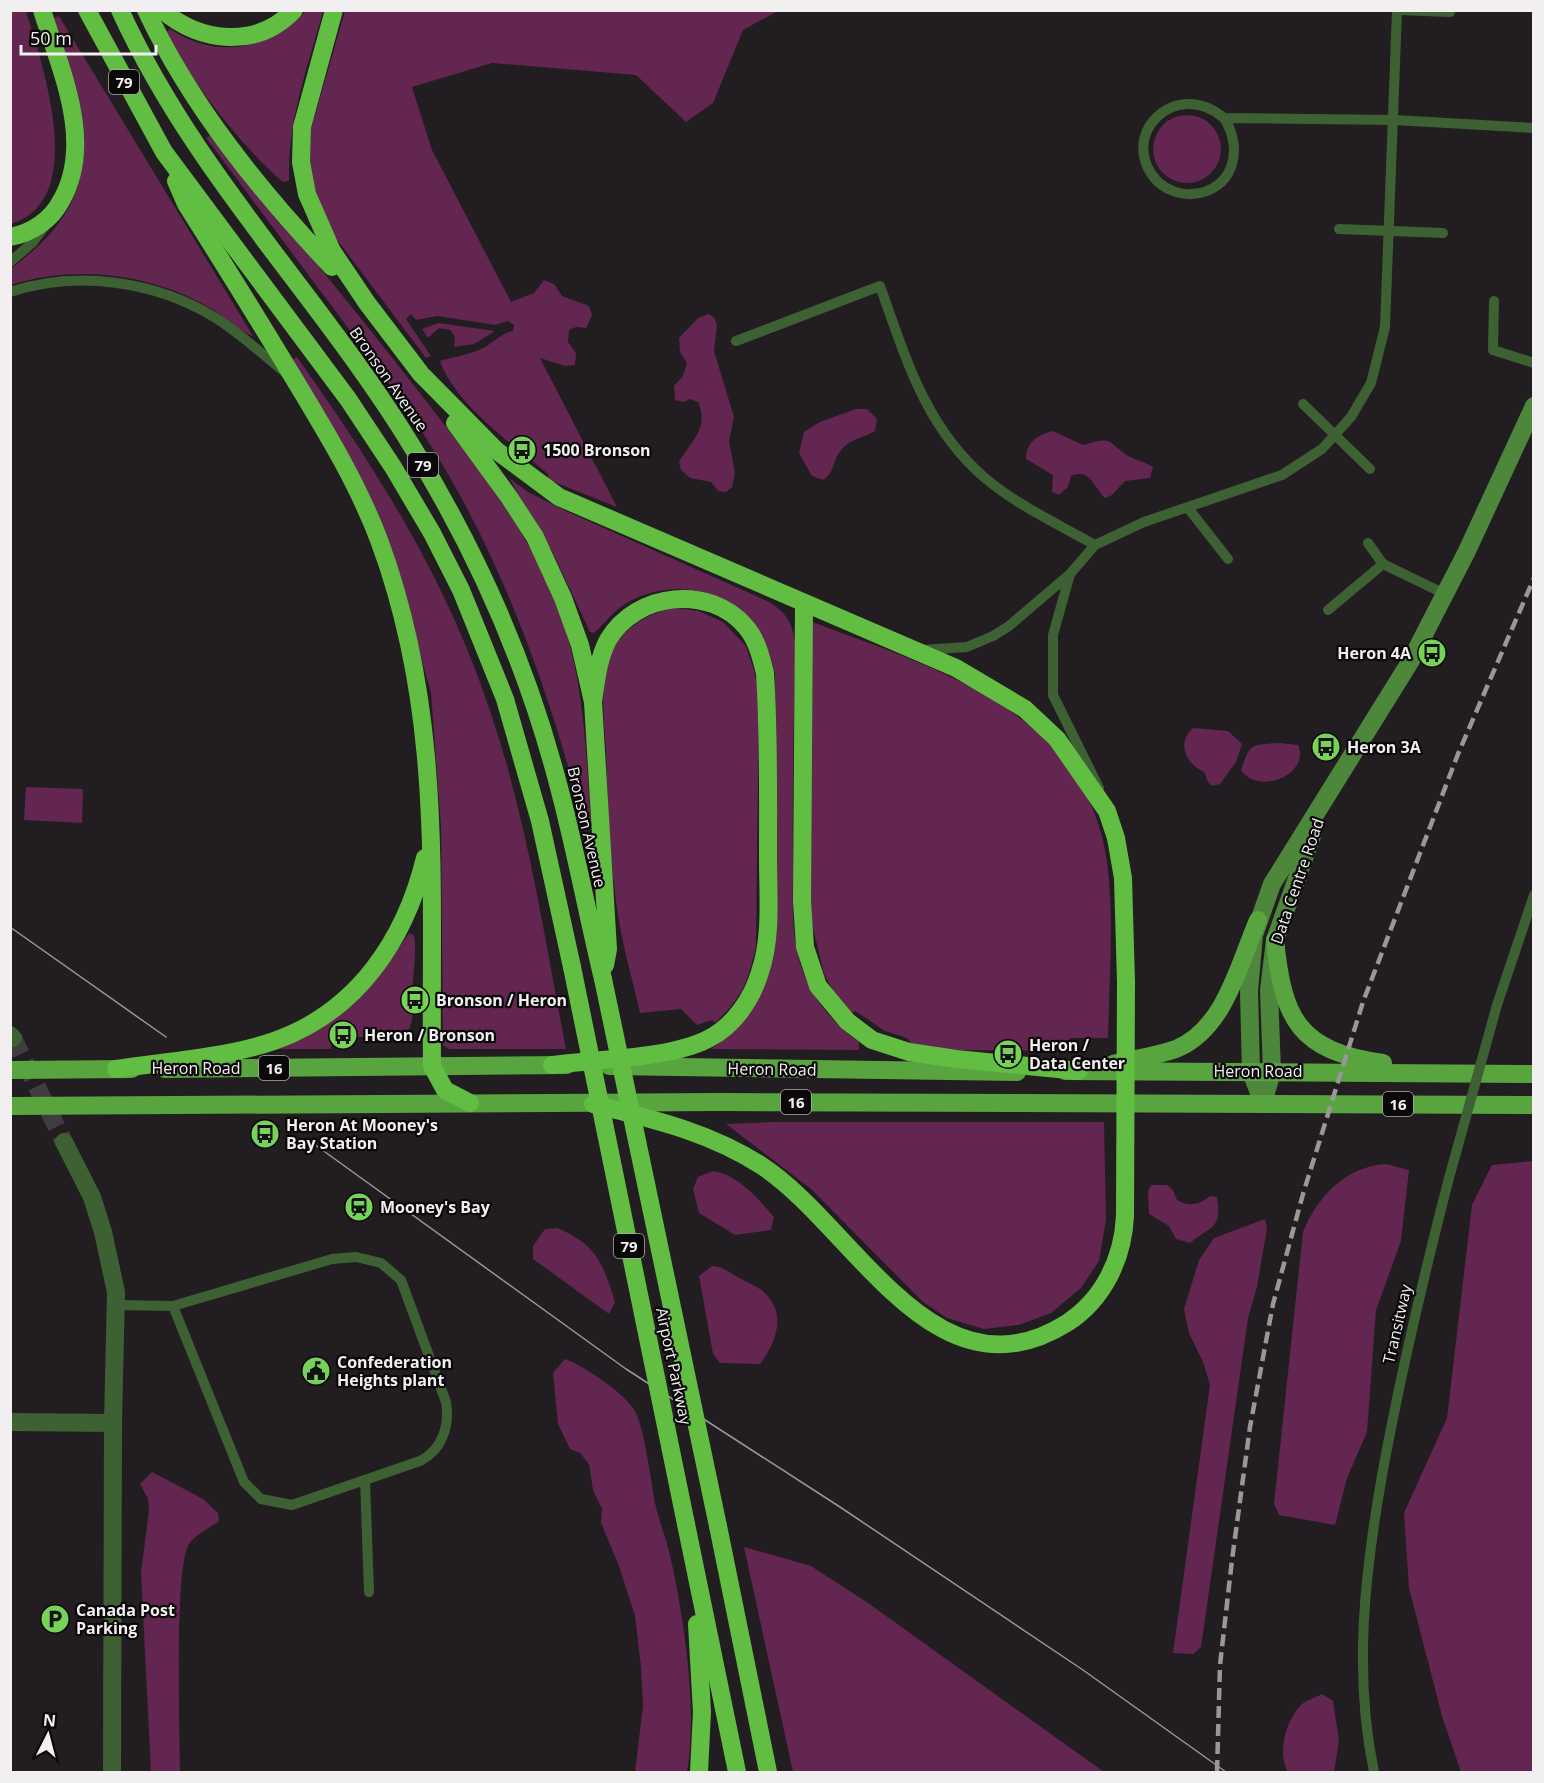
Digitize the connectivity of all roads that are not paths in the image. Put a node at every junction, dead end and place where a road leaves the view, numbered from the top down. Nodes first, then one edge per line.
1 (42, 10) edge
2 (87, 10) edge
3 (120, 10) edge
4 (146, 10) edge
5 (162, 10) edge
6 (294, 10) edge
7 (334, 10) edge
8 (1398, 10) edge
9 (1450, 12) dead end
10 (1224, 118) junction
11 (1394, 120) junction
12 (1533, 128) edge
13 (164, 152) junction
14 (52, 216) junction
15 (1339, 229) dead end
16 (1390, 233) junction
17 (1443, 233) dead end
18 (10, 237) edge
19 (10, 262) edge
20 (10, 292) edge
21 (1494, 301) dead end
22 (367, 303) junction
23 (736, 341) dead end
24 (1533, 363) edge
25 (294, 379) junction
26 (428, 383) junction
27 (1303, 404) dead end
28 (1533, 406) edge
29 (1336, 435) junction
30 (1370, 469) dead end
31 (1188, 508) junction
32 (1368, 543) dead end
33 (1095, 545) junction
34 (1228, 559) dead end
35 (1383, 564) junction
36 (1070, 574) junction
37 (1445, 594) junction
38 (804, 604) junction
39 (1328, 610) dead end
40 (915, 650) junction
41 (593, 702) junction
42 (1324, 803) junction
43 (1107, 811) junction
44 (432, 827) junction
45 (1533, 895) edge
46 (1258, 920) junction
47 (1275, 940) junction
48 (603, 979) junction
49 (552, 1065) junction
50 (432, 1066) junction
51 (116, 1069) junction
52 (10, 1070) edge
53 (1079, 1071) junction
54 (1251, 1072) junction
55 (1272, 1072) junction
56 (1447, 1073) junction
57 (1533, 1074) edge
58 (1263, 1103) junction
59 (470, 1104) junction
60 (593, 1104) junction
61 (1533, 1105) edge
62 (10, 1106) edge
63 (64, 1142) tunnel mouth
64 (116, 1305) junction
65 (173, 1306) junction
66 (10, 1422) edge
67 (113, 1423) junction
68 (364, 1480) junction
69 (694, 1566) junction
70 (369, 1592) dead end
71 (112, 1773) edge
72 (699, 1773) edge
73 (737, 1773) edge
74 (768, 1773) edge
75 (1374, 1773) edge

1 - 14 highway
2 - 13 highway, 79
3 - 48 highway, Bronson Avenue / 79
4 - 22 highway
5 - 6 highway
7 - 22 highway
8 - 9 lane
8 - 11 lane
10 - 10 lane
10 - 11 lane
11 - 12 lane
11 - 16 lane
13 - 25 highway
13 - 69 highway, Airport Parkway / 79, bridge
14 - 18 highway
14 - 19 lane
15 - 16 lane
16 - 17 lane
16 - 29 lane
20 - 25 lane
21 - 24 lane
22 - 26 highway
23 - 33 lane
25 - 44 highway
26 - 38 highway
26 - 41 highway
27 - 29 lane
28 - 37 main road, Data Centre Road
29 - 30 lane
29 - 31 lane
31 - 33 lane
31 - 34 lane
32 - 35 lane
33 - 36 lane
35 - 37 lane
35 - 39 lane
36 - 40 lane
36 - 43 lane
37 - 42 main road, Data Centre Road
38 - 40 highway
38 - 53 highway
40 - 43 highway
41 - 48 highway
41 - 49 highway
42 - 46 main road, Data Centre Road
42 - 47 main road, Data Centre Road
43 - 60 highway, bridge
44 - 50 highway
44 - 51 highway
45 - 75 lane, Transitway, bridge
46 - 53 main road
46 - 54 main road, Data Centre Road
47 - 55 main road, Data Centre Road
47 - 56 main road
48 - 74 highway, Airport Parkway / 79, bridge
49 - 50 main road, Heron Road / 16
49 - 53 main road, Heron Road / 16
50 - 51 main road, Heron Road / 16
50 - 59 highway
51 - 52 main road, Heron Road / 16
53 - 54 main road, Heron Road / 16
54 - 55 main road, Heron Road / 16
54 - 58 main road, Data Centre Road
55 - 56 main road, Heron Road / 16
55 - 58 main road, Data Centre Road
56 - 57 main road, Heron Road / 16
58 - 60 main road, Heron Road / 16
58 - 61 main road, Heron Road / 16
59 - 60 main road, Heron Road / 16
59 - 62 main road, Heron Road / 16
63 - 64 street
64 - 65 lane
64 - 67 street
65 - 68 lane
65 - 68 lane
66 - 67 street
67 - 71 street
68 - 70 lane
69 - 72 highway
69 - 73 highway, Airport Parkway / 79

